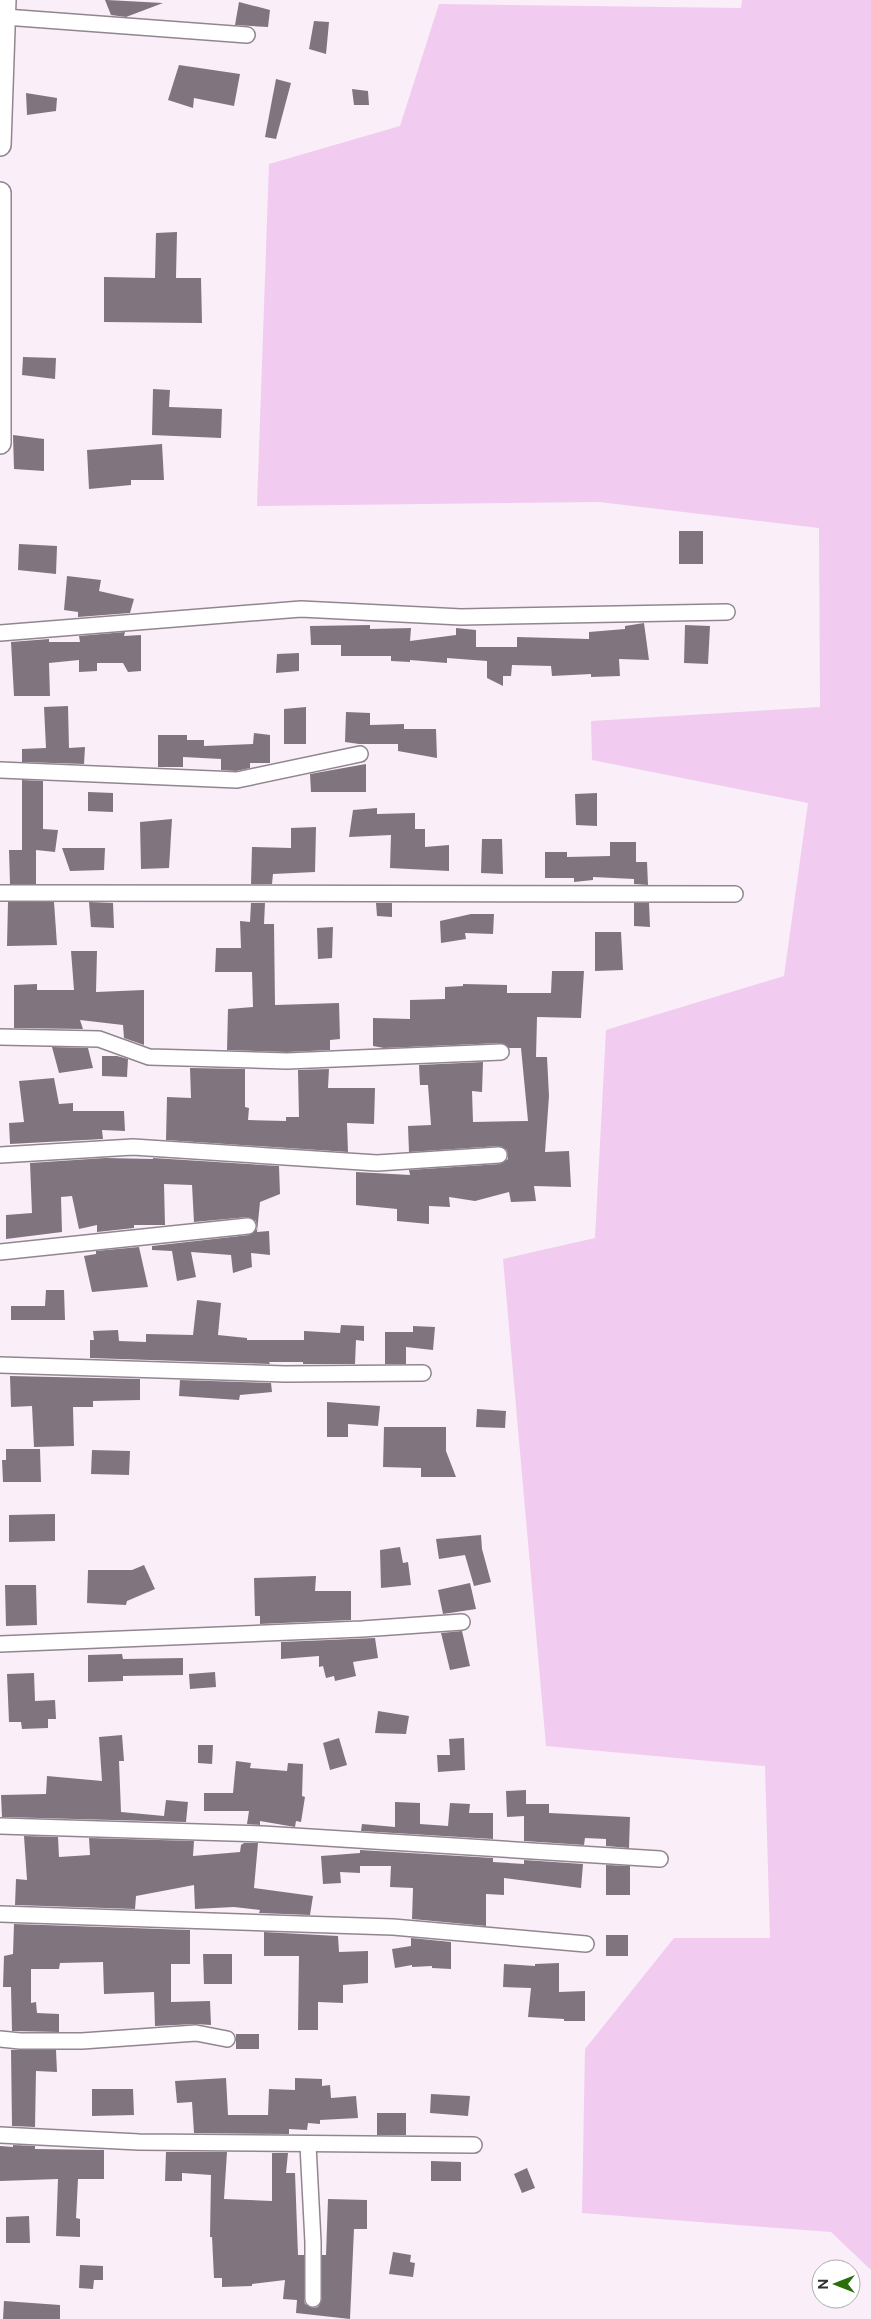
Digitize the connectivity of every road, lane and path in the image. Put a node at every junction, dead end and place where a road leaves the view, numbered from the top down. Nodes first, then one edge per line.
1 (4, 6) edge
2 (247, 35) dead end
3 (0, 144) edge
4 (0, 193) edge
5 (1, 324) edge
6 (0, 418) edge
7 (0, 443) edge
8 (727, 612) dead end
9 (0, 633) edge
10 (360, 754) dead end
11 (0, 770) edge
12 (0, 893) edge
13 (735, 894) dead end
14 (0, 1037) edge
15 (501, 1052) dead end
16 (0, 1155) edge
17 (499, 1155) dead end
18 (248, 1226) dead end
19 (0, 1252) edge
20 (0, 1365) edge
21 (423, 1373) dead end
22 (462, 1622) dead end
23 (0, 1644) edge
24 (0, 1826) edge
25 (660, 1859) dead end
26 (0, 1914) edge
27 (586, 1944) dead end
28 (0, 2039) edge
29 (227, 2039) dead end
30 (0, 2135) edge
31 (308, 2145) junction
32 (474, 2145) dead end
33 (313, 2299) dead end

1 - 2 street
1 - 3 street
4 - 5 street
5 - 6 street
6 - 7 street
8 - 9 street
10 - 11 street
12 - 13 street
14 - 15 street
16 - 17 street
18 - 19 street
20 - 21 street
22 - 23 street
24 - 25 street
26 - 27 street
28 - 29 street
30 - 31 street
31 - 32 street
31 - 33 street

